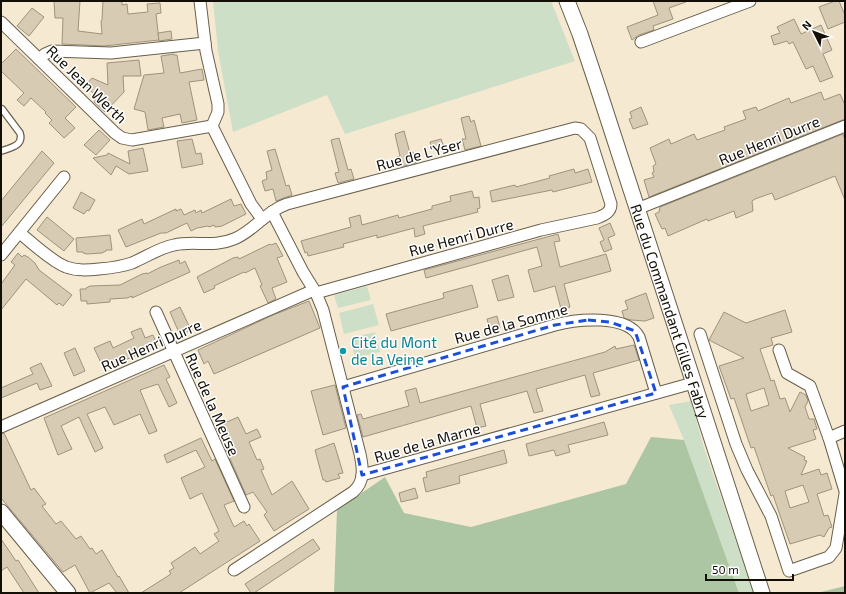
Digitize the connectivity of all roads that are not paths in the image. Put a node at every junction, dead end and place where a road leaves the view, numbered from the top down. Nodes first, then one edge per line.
1 (200, 1) edge
2 (567, 1) edge
3 (571, 1) edge
4 (750, 1) edge
5 (1, 22) edge
6 (580, 34) junction
7 (641, 42) dead end
8 (205, 44) junction
9 (39, 59) junction
10 (2, 109) dead end
11 (212, 126) junction
12 (575, 128) joint
13 (844, 129) edge
14 (1, 151) edge
15 (64, 177) dead end
16 (637, 209) junction
17 (272, 212) junction
18 (262, 219) junction
19 (20, 233) junction
20 (1, 255) edge
21 (315, 292) junction
22 (156, 312) dead end
23 (700, 334) dead end
24 (779, 350) dead end
25 (174, 352) junction
26 (693, 383) junction
27 (343, 387) junction
28 (656, 393) junction
29 (1, 427) edge
30 (845, 432) edge
31 (829, 438) junction
32 (362, 475) junction
33 (845, 492) edge
34 (244, 507) dead end
35 (1, 512) edge
36 (234, 570) dead end
37 (761, 592) edge
38 (68, 593) edge

1 - 8 street
2 - 6 street, Rue du Commandant Gilles Fabry
3 - 6 street, Rue du Commandant Gilles Fabry
4 - 7 street
5 - 9 street, Rue Jean Werth
6 - 16 street, Rue du Commandant Gilles Fabry
8 - 9 street
8 - 11 street
9 - 11 street, Rue Jean Werth
10 - 14 lane
11 - 18 street
12 - 17 street, Rue de L'Yser
12 - 21 street, Rue Henri Durre
13 - 16 street, Rue Henri Durre
15 - 19 street
16 - 26 street, Rue du Commandant Gilles Fabry
17 - 18 street, Rue de L'Yser
17 - 21 street
18 - 19 street, Rue de L'Yser
19 - 20 street
21 - 25 street, Rue Henri Durre
21 - 27 street
22 - 25 street, Rue de la Meuse
23 - 33 street
24 - 31 street
25 - 29 street, Rue Henri Durre
25 - 34 street, Rue de la Meuse
26 - 28 street, Rue de la Marne
26 - 37 street, Rue du Commandant Gilles Fabry
27 - 28 street, Rue de la Somme
27 - 32 street
28 - 32 street, Rue de la Marne
30 - 31 street
31 - 33 street
32 - 36 street, Rue de la Marne
35 - 38 street

